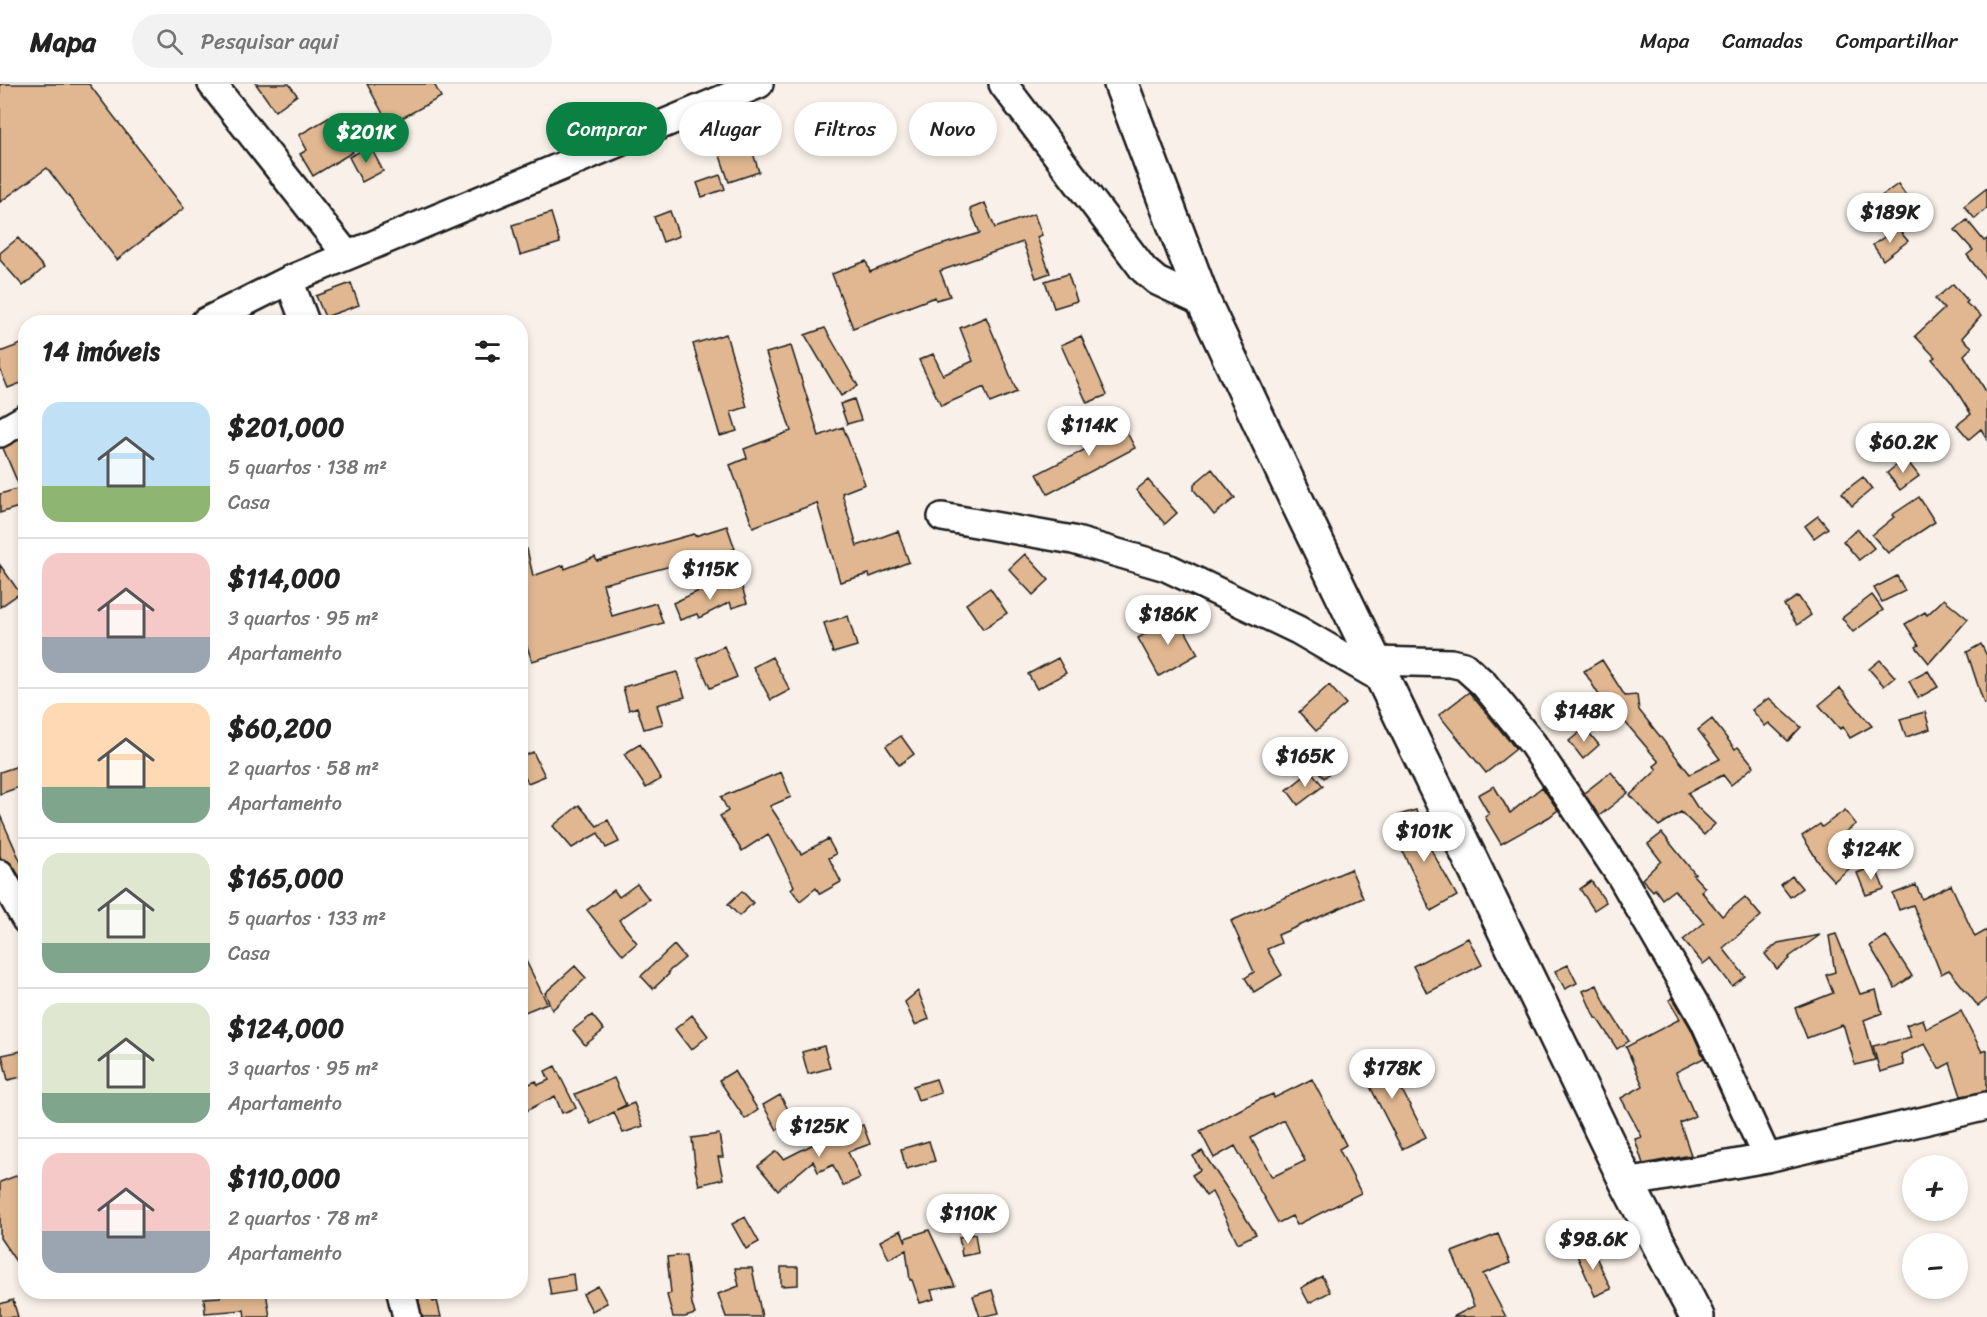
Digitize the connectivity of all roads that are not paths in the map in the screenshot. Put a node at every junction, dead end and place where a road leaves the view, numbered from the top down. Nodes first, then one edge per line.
1 (212, 84) edge
2 (759, 84) edge
3 (1003, 84) edge
4 (1120, 84) edge
5 (347, 255) junction
6 (289, 280) junction
7 (1204, 303) junction
8 (219, 315) edge
9 (302, 315) edge
10 (18, 423) edge
11 (0, 433) edge
12 (942, 517) dead end
13 (1379, 670) junction
14 (0, 874) edge
15 (18, 906) edge
16 (1987, 1106) edge
17 (1767, 1158) junction
18 (1627, 1183) junction
19 (403, 1299) edge
20 (407, 1317) edge
21 (1697, 1317) edge

1 - 5 street
2 - 5 street
3 - 7 street
4 - 7 main road
5 - 6 street
6 - 8 street
6 - 9 street
7 - 13 main road
10 - 11 street
12 - 13 street
13 - 17 street
13 - 18 main road
14 - 15 street
16 - 17 street
17 - 18 street
18 - 21 main road
19 - 20 street

